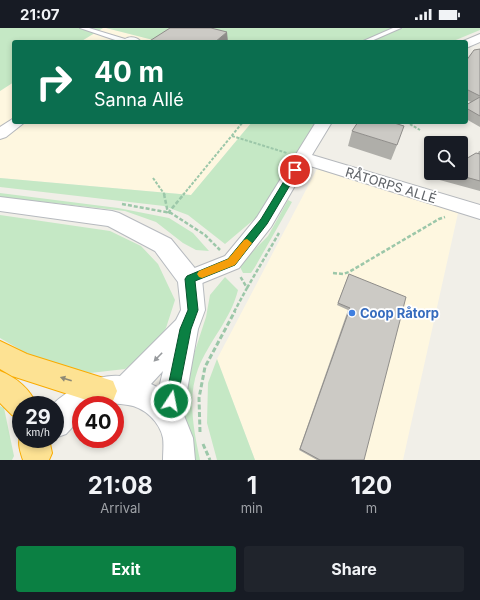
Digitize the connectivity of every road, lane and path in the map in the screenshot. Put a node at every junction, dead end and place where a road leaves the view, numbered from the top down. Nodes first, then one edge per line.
1 (83, 28) edge
2 (398, 28) edge
3 (480, 38) edge
4 (121, 40) edge
5 (369, 40) edge
6 (468, 43) edge
7 (14, 124) edge
8 (241, 124) edge
9 (323, 124) edge
10 (410, 124) edge
11 (420, 130) dead end
12 (0, 134) edge
13 (232, 136) junction
14 (302, 158) junction
15 (153, 178) dead end
16 (0, 204) edge
17 (480, 212) edge
18 (450, 216) dead end
19 (333, 273) dead end
20 (190, 279) junction
21 (185, 329) junction
22 (0, 354) edge
23 (0, 386) edge
24 (114, 391) junction
25 (15, 396) edge
26 (64, 413) edge
27 (168, 415) junction
28 (179, 460) edge

1 - 4 lane
2 - 5 lane
3 - 6 street
7 - 12 street
8 - 13 path
9 - 14 street
10 - 11 path
13 - 14 path
13 - 15 path
14 - 17 street, RÅTORPS ALLÉ
14 - 20 street
16 - 20 street
18 - 19 path
20 - 21 street
21 -> 24 street
21 - 27 street
24 -> 22 highway
23 - 25 highway
24 - 26 street
24 - 27 street
27 - 28 street

